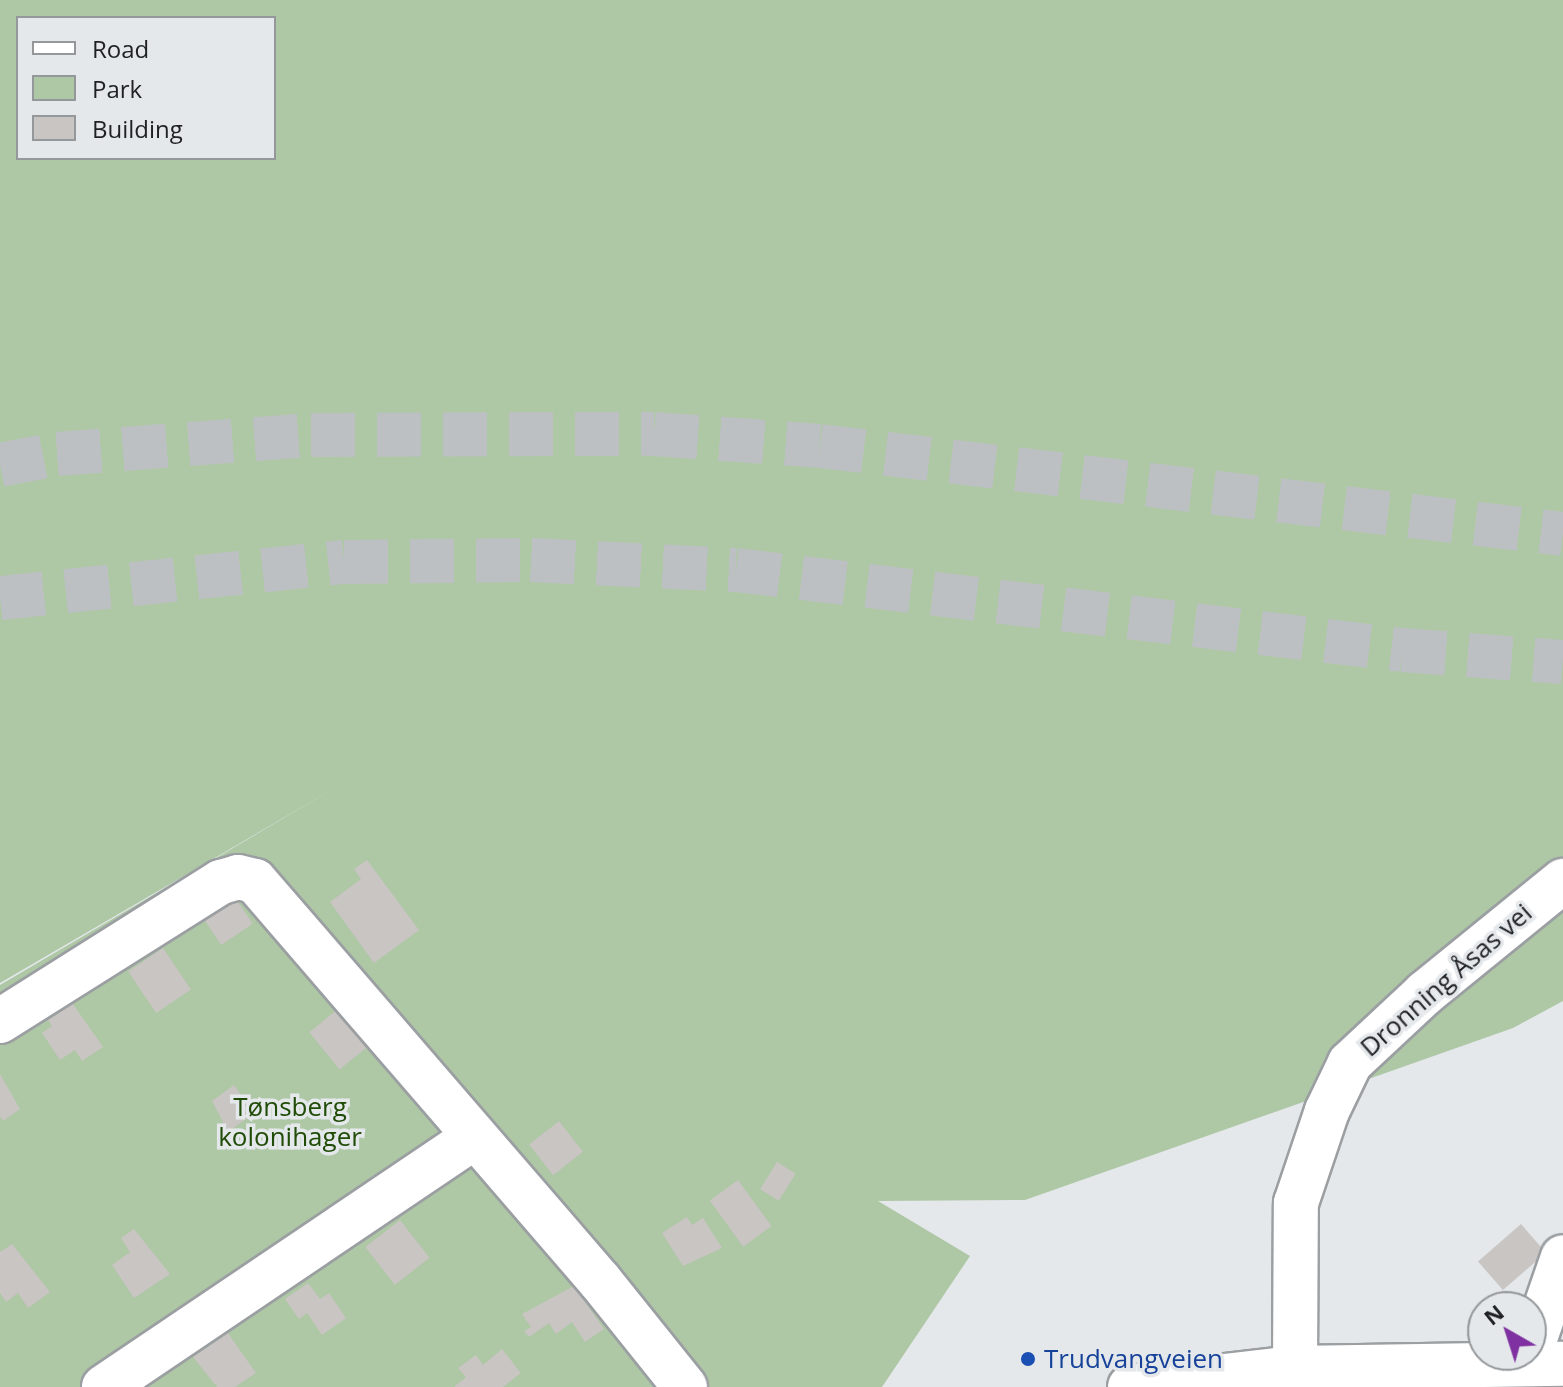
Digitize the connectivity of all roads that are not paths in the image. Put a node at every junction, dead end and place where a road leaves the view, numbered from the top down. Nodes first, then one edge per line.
1 (1563, 881) edge
2 (0, 1021) edge
3 (474, 1137) junction
4 (1563, 1257) edge
5 (1547, 1319) edge
6 (1467, 1361) edge
7 (1295, 1368) junction
8 (104, 1387) edge
9 (685, 1387) edge
10 (1130, 1387) edge

1 - 7 street, Dronning Åsas vei
2 - 3 street
3 - 8 street
3 - 9 street
4 - 5 street
6 - 7 street
7 - 10 street

